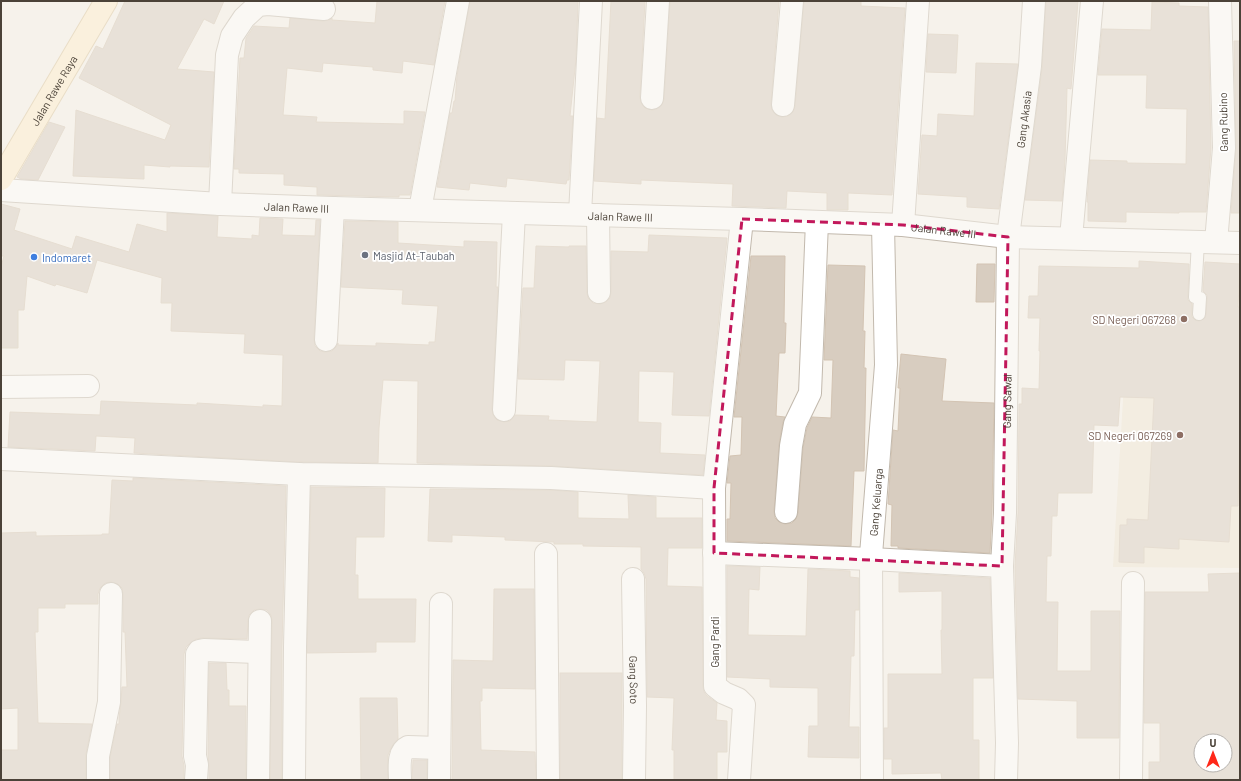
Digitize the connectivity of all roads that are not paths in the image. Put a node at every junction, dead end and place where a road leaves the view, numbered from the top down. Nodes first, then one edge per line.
1 (106, 1) edge
2 (458, 1) edge
3 (591, 1) edge
4 (658, 1) edge
5 (792, 1) edge
6 (918, 1) edge
7 (1034, 1) edge
8 (1092, 1) edge
9 (1220, 1) edge
10 (324, 9) dead end
11 (652, 98) dead end
12 (783, 105) dead end
13 (1232, 149) edge
14 (2, 178) edge
15 (220, 204) junction
16 (333, 208) junction
17 (420, 210) junction
18 (514, 213) junction
19 (589, 215) junction
20 (742, 219) junction
21 (817, 222) junction
22 (893, 225) junction
23 (1008, 237) junction
24 (1071, 238) junction
25 (1207, 242) junction
26 (1240, 243) edge
27 (599, 292) dead end
28 (1199, 314) dead end
29 (326, 340) dead end
30 (88, 386) dead end
31 (1, 387) edge
32 (504, 410) dead end
33 (1, 459) edge
34 (298, 474) junction
35 (714, 488) junction
36 (786, 512) dead end
37 (714, 553) junction
38 (546, 554) dead end
39 (871, 559) junction
40 (1002, 566) junction
41 (633, 579) dead end
42 (1133, 583) dead end
43 (111, 594) dead end
44 (441, 604) dead end
45 (260, 620) dead end
46 (259, 652) junction
47 (440, 748) junction
48 (98, 780) edge
49 (196, 780) edge
50 (258, 780) edge
51 (294, 780) edge
52 (400, 780) edge
53 (439, 780) edge
54 (548, 780) edge
55 (634, 780) edge
56 (739, 780) edge
57 (872, 780) edge
58 (1006, 780) edge
59 (1131, 780) edge

1 - 14 street, Jalan Rawe Raya
2 - 17 street
3 - 19 street
4 - 11 street
5 - 12 street
6 - 22 street, Gang Keluarga
7 - 23 street, Gang Akasia
8 - 24 street
9 - 13 street, Gang Rubino
10 - 15 street
13 - 25 street, Gang Rubino
14 - 15 street, Jalan Rawe III
15 - 16 street, Jalan Rawe III
16 - 17 street, Jalan Rawe III
16 - 29 street
17 - 18 street, Jalan Rawe III
18 - 19 street, Jalan Rawe III
18 - 32 street
19 - 20 street, Jalan Rawe III
19 - 27 street
20 - 21 street, Jalan Rawe III
20 - 35 street, Gang Pardi
21 - 22 street, Jalan Rawe III
21 - 36 street
22 - 23 street, Jalan Rawe III
22 - 39 street, Gang Keluarga
23 - 24 street, Jalan Rawe III
23 - 40 street, Gang Sawal
24 - 25 street, Jalan Rawe III
25 - 26 street, Jalan Rawe III
25 - 28 lane
30 - 31 street
33 - 34 street
34 - 35 street
34 - 51 street
35 - 37 street, Gang Pardi
37 - 39 street
37 - 56 street, Gang Pardi
38 - 54 street
39 - 40 street
39 - 57 street, Gang Keluarga
40 - 58 street, Gang Sawal
41 - 55 street, Gang Soto
42 - 59 street
43 - 48 street
44 - 47 street
45 - 46 street
46 - 49 street
46 - 50 street
47 - 52 street
47 - 53 street

